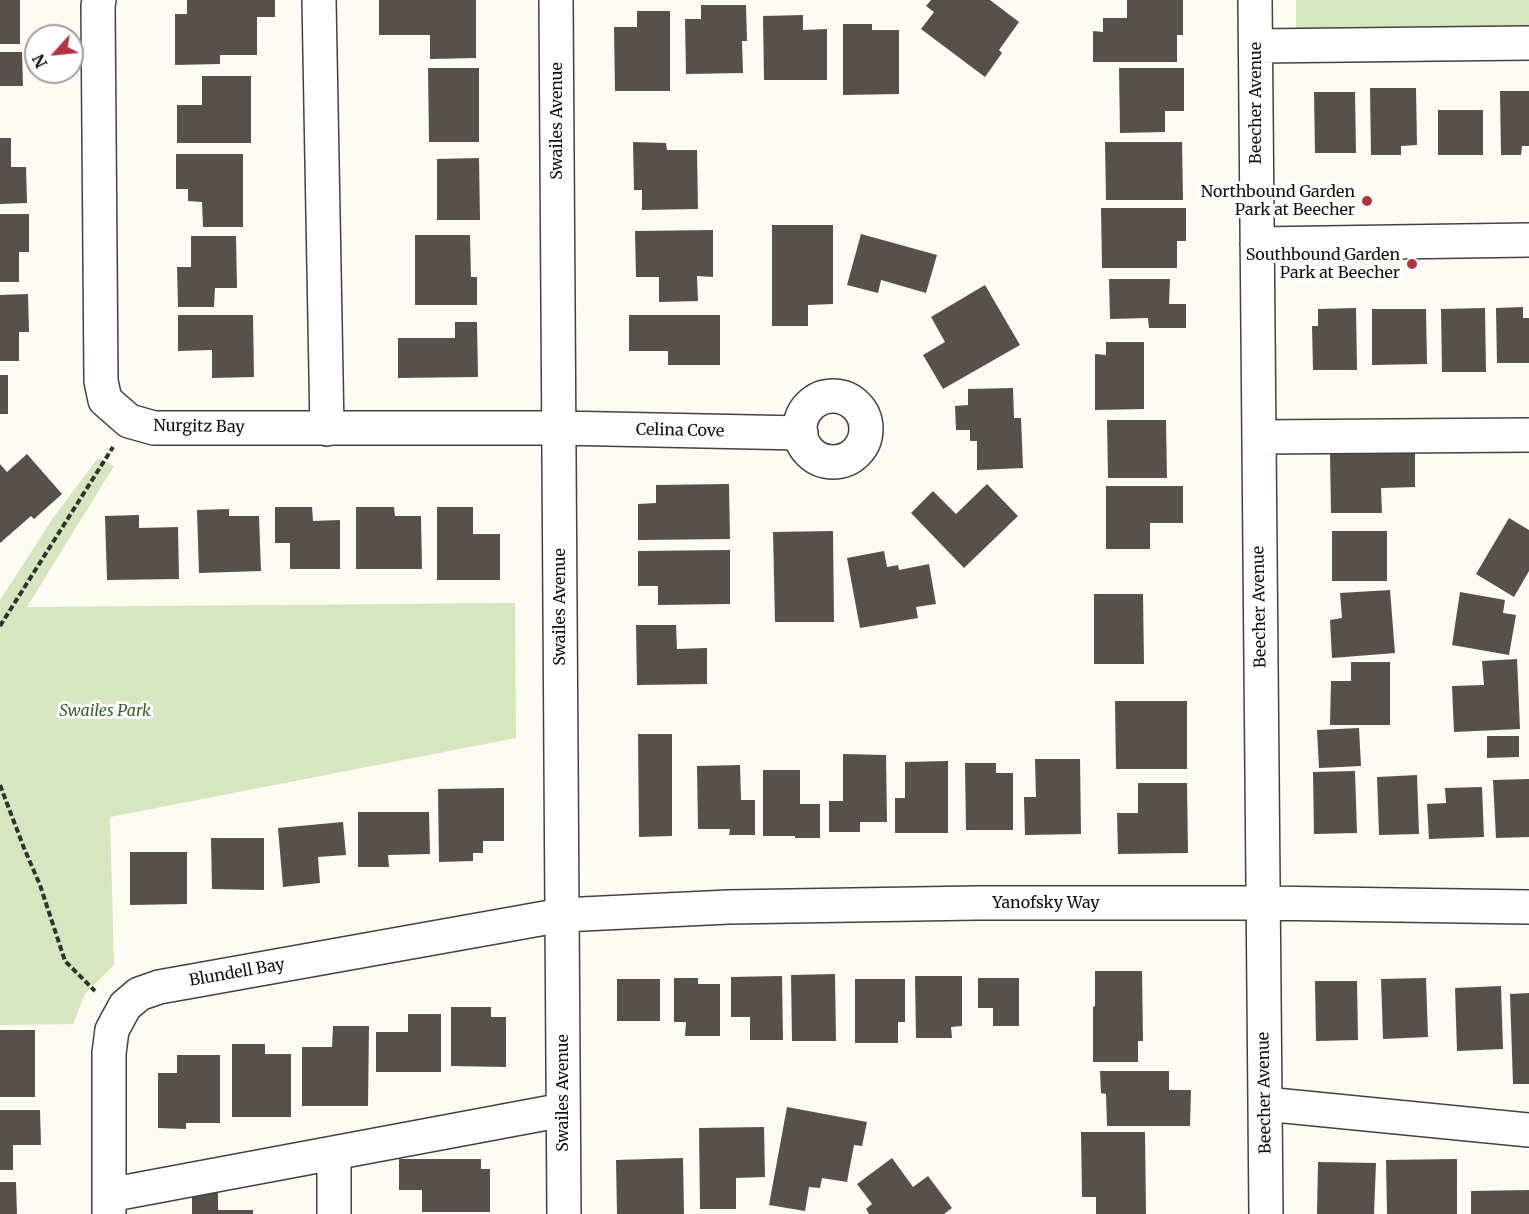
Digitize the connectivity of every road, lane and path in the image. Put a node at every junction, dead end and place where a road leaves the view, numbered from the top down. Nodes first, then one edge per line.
1 (99, 0) edge
2 (319, 0) edge
3 (556, 0) edge
4 (1256, 0) edge
5 (1529, 43) edge
6 (1256, 46) junction
7 (1529, 240) edge
8 (1257, 244) junction
9 (129, 421) junction
10 (559, 428) junction
11 (327, 429) junction
12 (801, 433) dead end
13 (1529, 435) edge
14 (1259, 437) junction
15 (0, 626) edge
16 (0, 784) edge
17 (1263, 903) junction
18 (1529, 907) edge
19 (562, 915) junction
20 (95, 991) dead end
21 (1265, 1104) junction
22 (563, 1110) junction
23 (1529, 1130) edge
24 (334, 1153) junction
25 (109, 1204) edge
26 (334, 1214) edge
27 (564, 1214) edge
28 (1266, 1214) edge

1 - 9 street, Nurgitz Bay
2 - 11 street
3 - 10 street, Swailes Avenue
4 - 6 street, Beecher Avenue
5 - 6 street
6 - 8 street, Beecher Avenue
7 - 8 street
8 - 14 street, Beecher Avenue
9 - 11 street, Nurgitz Bay
9 - 15 path
10 - 11 street, Nurgitz Bay
10 - 12 street, Celina Cove
10 - 19 street, Swailes Avenue
13 - 14 street
14 - 17 street, Beecher Avenue
16 - 20 path
17 - 18 street, Yanofsky Way
17 - 19 street, Yanofsky Way
17 - 21 street, Beecher Avenue
19 - 22 street, Swailes Avenue
19 - 25 street, Blundell Bay
21 - 23 street
21 - 28 street, Beecher Avenue
22 - 24 street
22 - 27 street, Swailes Avenue
24 - 25 street
24 - 26 street

